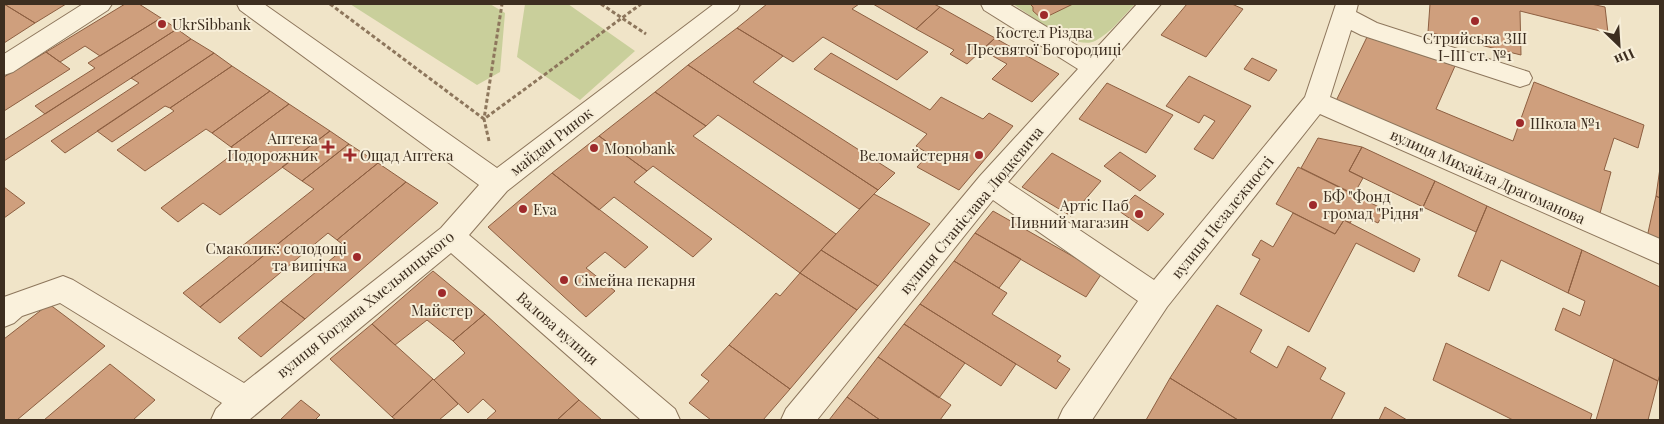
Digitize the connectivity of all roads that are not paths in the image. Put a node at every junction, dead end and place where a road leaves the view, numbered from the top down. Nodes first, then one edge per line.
1 (100, 4) edge
2 (248, 4) edge
3 (729, 4) edge
4 (992, 4) edge
5 (1150, 4) edge
6 (1345, 10) edge
7 (4, 66) edge
8 (1094, 67) junction
9 (1520, 78) dead end
10 (1316, 100) junction
11 (497, 183) junction
12 (990, 184) junction
13 (451, 236) junction
14 (1660, 252) edge
15 (1157, 298) junction
16 (7, 307) edge
17 (237, 410) edge
18 (664, 420) edge
19 (797, 420) edge
20 (1074, 420) edge

1 - 7 street
2 - 11 street, майдан Ринок
3 - 11 street, майдан Ринок
4 - 8 street
5 - 8 street, вулиця Станіслава Людкевича
6 - 9 street
6 - 10 street, вулиця Незалежності
8 - 12 street, вулиця Станіслава Людкевича
10 - 14 street, вулиця Михайла Драгоманова
10 - 15 street, вулиця Незалежності
11 - 13 street, вулиця Богдана Хмельницького
12 - 15 street
12 - 19 street, вулиця Станіслава Людкевича
13 - 17 street, вулиця Богдана Хмельницького
13 - 18 street, Валова вулиця
15 - 20 street, вулиця Незалежності
16 - 17 street

